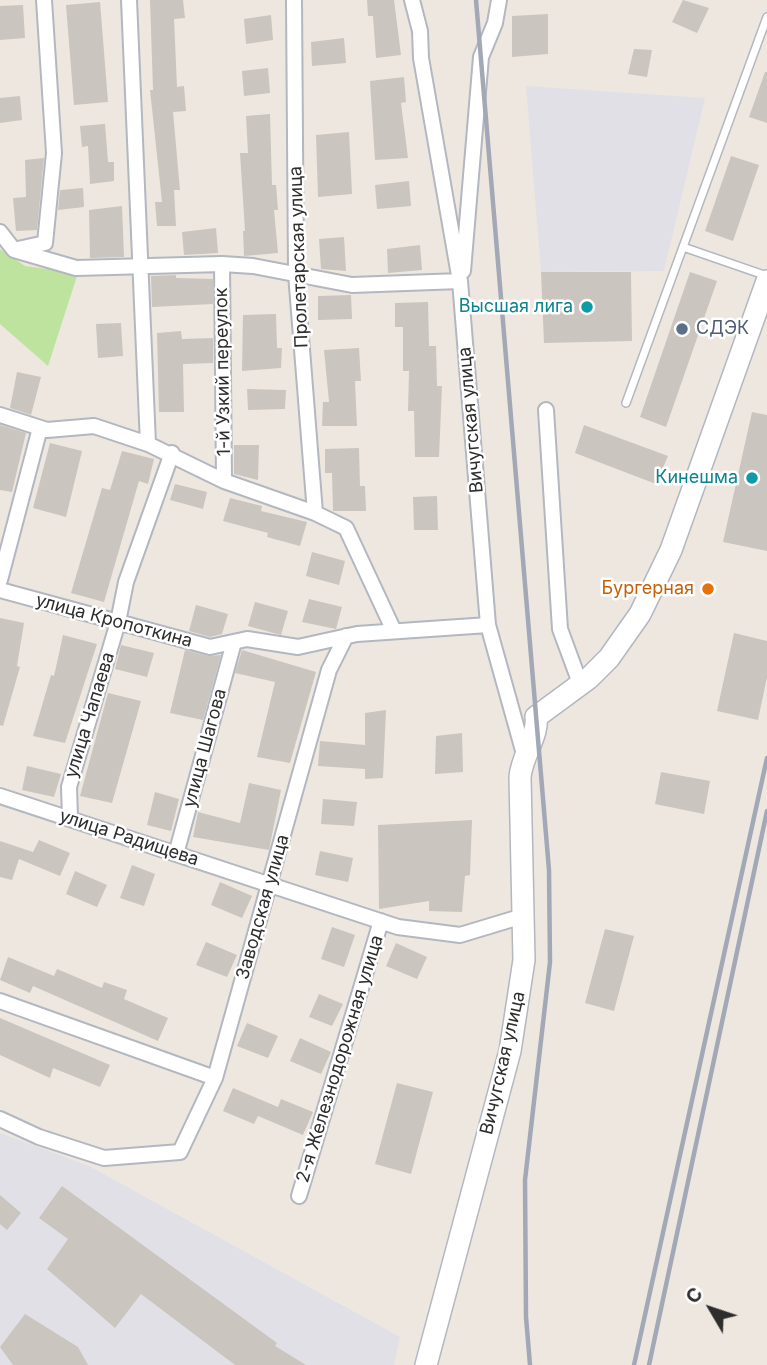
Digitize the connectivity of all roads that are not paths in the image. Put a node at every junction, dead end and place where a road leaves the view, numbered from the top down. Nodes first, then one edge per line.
1 (44, 0) edge
2 (129, 0) edge
3 (294, 0) edge
4 (412, 0) edge
5 (499, 0) edge
6 (767, 17) edge
7 (0, 232) edge
8 (683, 247) junction
9 (15, 250) junction
10 (222, 264) junction
11 (141, 267) junction
12 (296, 274) junction
13 (767, 276) edge
14 (460, 281) junction
15 (767, 282) edge
16 (461, 298) junction
17 (626, 403) dead end
18 (546, 410) dead end
19 (0, 415) edge
20 (40, 428) junction
21 (148, 444) junction
22 (172, 453) junction
23 (224, 481) junction
24 (315, 513) junction
25 (0, 580) edge
26 (0, 590) edge
27 (118, 622) junction
28 (488, 625) junction
29 (394, 631) junction
30 (346, 636) junction
31 (234, 642) junction
32 (581, 686) junction
33 (524, 754) junction
34 (0, 796) edge
35 (69, 818) junction
36 (176, 853) junction
37 (263, 882) junction
38 (523, 916) junction
39 (381, 921) junction
40 (0, 1001) edge
41 (215, 1078) junction
42 (0, 1119) edge
43 (299, 1196) dead end
44 (426, 1365) edge

1 - 9 street
2 - 11 street
3 - 12 street, Пролетарская улица
4 - 14 street, Вичугская улица
5 - 16 street
6 - 8 lane
7 - 9 street
8 - 13 lane
8 - 17 lane
9 - 11 street
10 - 11 street
10 - 12 street
10 - 23 street, 1-й Узкий переулок
11 - 21 street
12 - 14 street
12 - 24 street, Пролетарская улица
14 - 16 street, Вичугская улица
15 - 32 main road, Вичугская улица
16 - 28 street, Вичугская улица
18 - 32 street
19 - 20 street
20 - 21 street
20 - 25 street
21 - 22 street
22 - 23 street
22 - 27 street, улица Чапаева
23 - 24 street
24 - 29 street
26 - 27 street, улица Кропоткина
27 - 31 street, улица Кропоткина
27 - 35 street, улица Чапаева
28 - 29 street, улица Кропоткина
28 - 33 street, Вичугская улица
29 - 30 street, улица Кропоткина
30 - 31 street, улица Кропоткина
30 - 37 street, Заводская улица
31 - 36 street, улица Шагова
32 - 33 main road, Вичугская улица
33 - 38 main road, Вичугская улица
34 - 35 street, улица Радищева
35 - 36 street, улица Радищева
36 - 37 street, улица Радищева
37 - 39 street, улица Радищева
37 - 41 street, Заводская улица
38 - 39 street, улица Радищева
38 - 44 main road, Вичугская улица
39 - 43 street, 2-я Железнодорожная улица
40 - 41 street
41 - 42 street, Заводская улица

